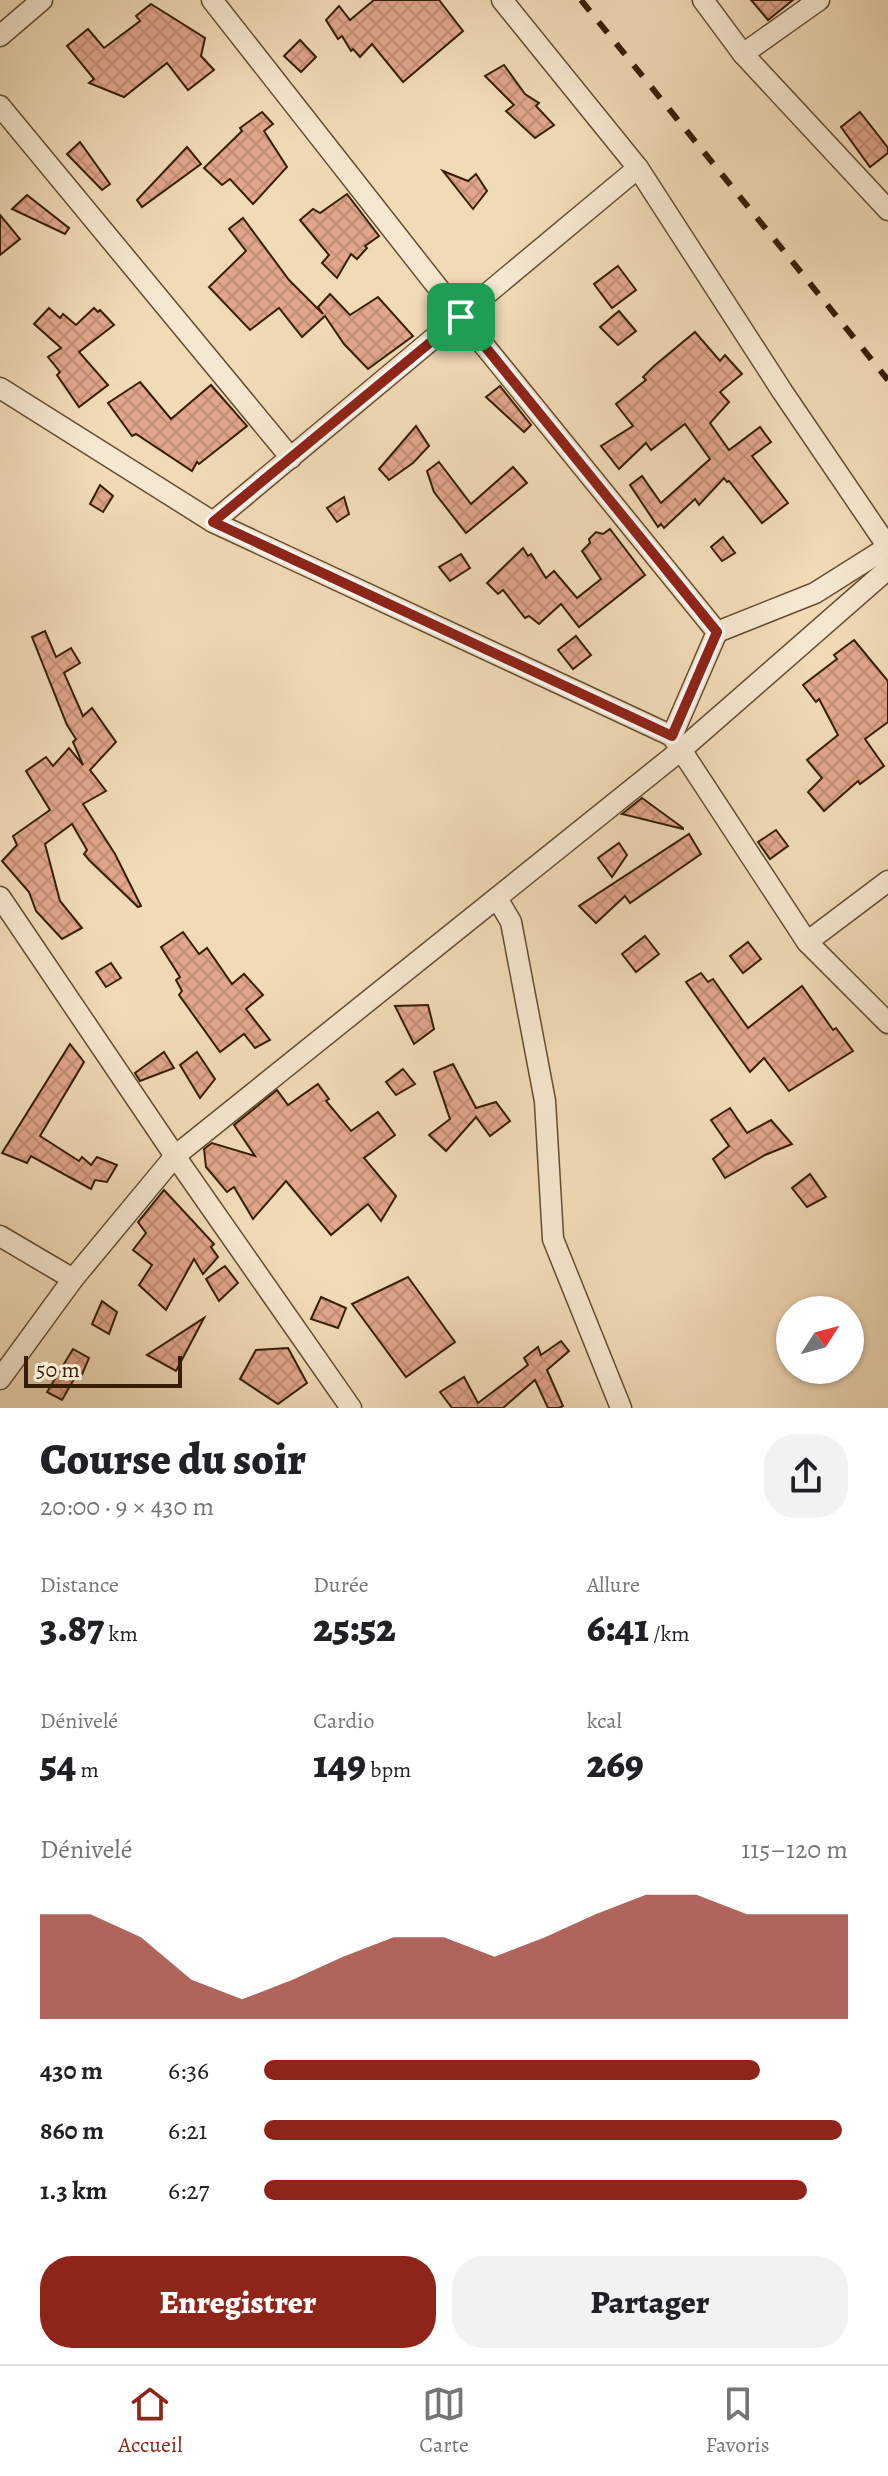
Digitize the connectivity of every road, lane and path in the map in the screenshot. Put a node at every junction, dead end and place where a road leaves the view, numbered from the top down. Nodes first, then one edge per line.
1 (42, 0) edge
2 (212, 0) edge
3 (502, 0) edge
4 (703, 0) edge
5 (819, 0) edge
6 (0, 36) edge
7 (743, 54) junction
8 (0, 106) edge
9 (638, 168) junction
10 (888, 210) edge
11 (461, 317) junction
12 (0, 388) edge
13 (291, 458) junction
14 (213, 522) junction
15 (888, 547) edge
16 (888, 569) edge
17 (717, 632) junction
18 (677, 743) junction
19 (888, 881) edge
20 (0, 897) edge
21 (497, 898) junction
22 (807, 942) junction
23 (888, 1023) edge
24 (175, 1156) junction
25 (0, 1236) edge
26 (73, 1279) junction
27 (0, 1379) edge
28 (351, 1408) edge
29 (621, 1408) edge

1 - 6 street
2 - 11 street
3 - 9 street
4 - 7 street
5 - 7 street
7 - 10 street
8 - 13 street
9 - 11 street
9 - 15 street
11 - 13 street
11 - 17 street
12 - 14 street
13 - 14 street
14 - 18 street
15 - 17 street
16 - 18 street
17 - 18 street
18 - 21 street
18 - 22 street
19 - 22 street
20 - 24 street
21 - 24 street
21 - 29 street
22 - 23 street
24 - 26 street
24 - 28 street
25 - 26 street
26 - 27 street

